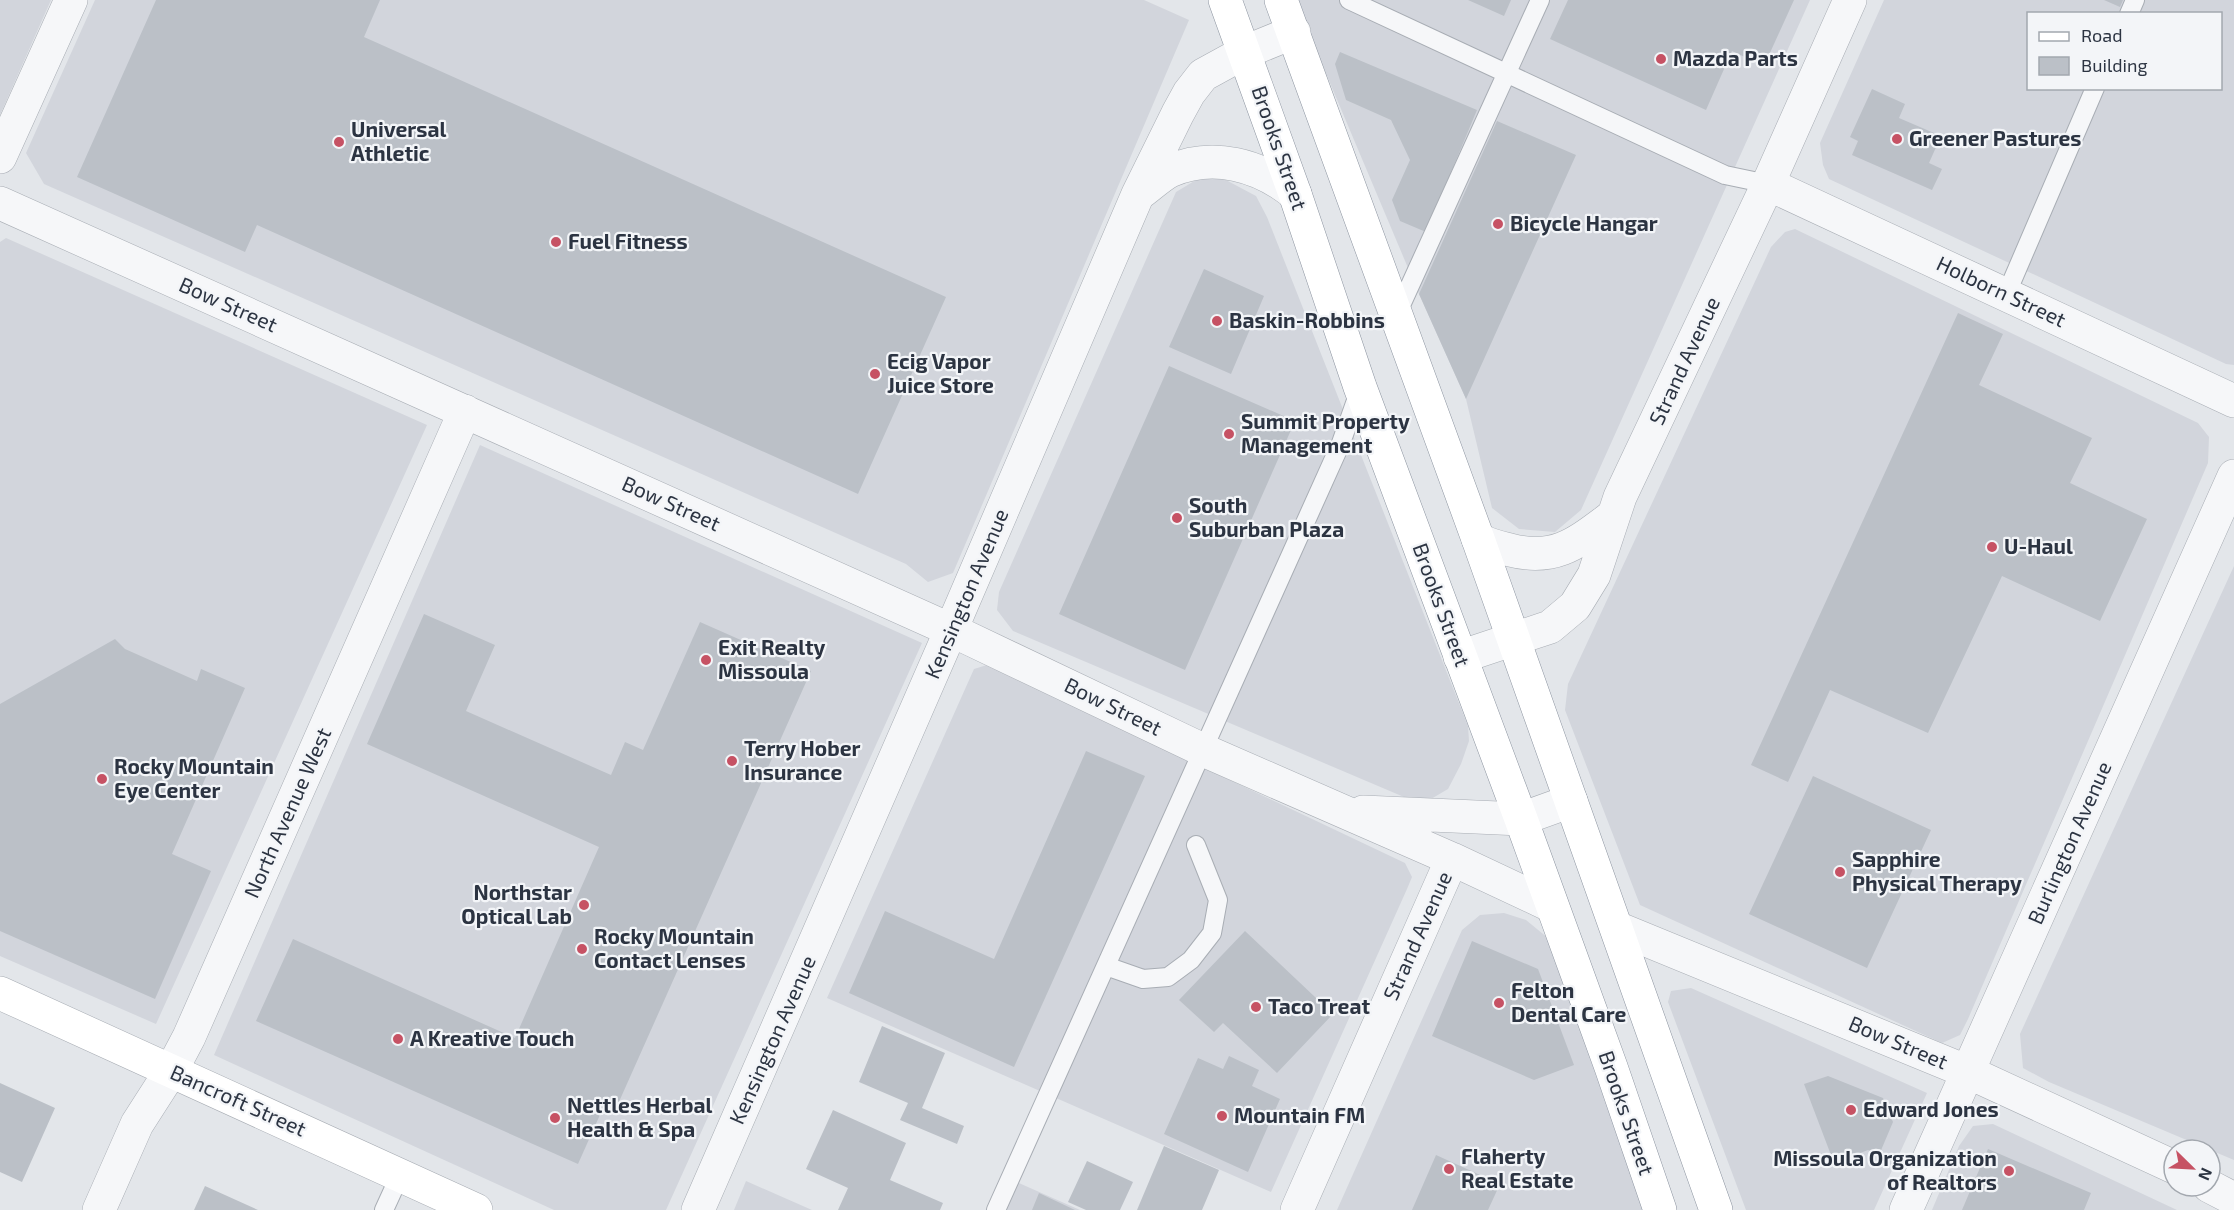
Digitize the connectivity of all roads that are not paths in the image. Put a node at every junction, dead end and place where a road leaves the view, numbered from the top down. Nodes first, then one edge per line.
1 (70, 0) edge
2 (1225, 0) edge
3 (1281, 0) edge
4 (1349, 0) edge
5 (1540, 0) edge
6 (1850, 0) edge
7 (1294, 32) junction
8 (1245, 52) junction
9 (1506, 74) junction
10 (2095, 90) edge
11 (0, 157) edge
12 (1768, 184) junction
13 (1138, 194) junction
14 (1295, 194) junction
15 (0, 203) edge
16 (2006, 295) junction
17 (1397, 314) junction
18 (1360, 387) junction
19 (2234, 401) edge
20 (465, 411) junction
21 (2234, 476) edge
22 (1613, 516) junction
23 (1478, 539) junction
24 (951, 630) junction
25 (1514, 640) junction
26 (1460, 657) junction
27 (1203, 750) junction
28 (1571, 801) junction
29 (1340, 811) junction
30 (1521, 819) junction
31 (1197, 845) dead end
32 (1452, 859) junction
33 (1552, 906) junction
34 (1617, 928) junction
35 (1106, 966) junction
36 (0, 993) edge
37 (171, 1071) junction
38 (1968, 1072) junction
39 (2162, 1161) edge
40 (400, 1175) junction
41 (99, 1210) edge
42 (384, 1210) edge
43 (476, 1210) edge
44 (698, 1210) edge
45 (996, 1210) edge
46 (1297, 1210) edge
47 (1660, 1210) edge
48 (1716, 1210) edge
49 (1906, 1210) edge

1 - 11 street
2 - 8 main road, Brooks Street
3 - 7 main road
4 - 9 lane
5 - 9 lane
6 - 12 street, Strand Avenue
7 - 8 street, Kensington Avenue
7 - 17 main road
8 - 13 street, Kensington Avenue
8 - 14 main road, Brooks Street
9 - 12 lane
9 - 17 lane
10 - 16 lane
12 - 16 street, Holborn Street
12 - 22 street, Strand Avenue
13 - 14 street
13 - 24 street, Kensington Avenue
14 - 18 main road, Brooks Street
15 - 20 street, Bow Street
16 - 19 street, Holborn Street
17 - 23 main road
18 - 26 main road, Brooks Street
18 - 27 lane
20 - 24 street, Bow Street
20 - 37 street, North Avenue West
21 - 38 street, Burlington Avenue
22 - 23 street
22 - 25 street, Strand Avenue
23 - 25 main road
24 - 27 street, Bow Street
24 - 44 street, Kensington Avenue
25 - 26 street, Strand Avenue
25 - 28 main road
26 - 30 main road, Brooks Street
27 - 29 street, Bow Street
27 - 35 lane
28 - 30 street, Bow Street
28 - 34 main road
29 - 30 street, Bow Street
29 - 32 street, Bow Street
30 - 33 main road, Brooks Street
31 - 35 lane
32 - 33 street, Bow Street
32 - 46 street, Strand Avenue
33 - 47 main road, Brooks Street
34 - 38 street, Bow Street
34 - 48 main road
35 - 45 lane
36 - 37 main road, Bancroft Street
37 - 40 main road, Bancroft Street
37 - 41 street, North Avenue West
38 - 39 street, Bow Street
38 - 49 street, Burlington Avenue
40 - 42 lane
40 - 43 main road, Bancroft Street

